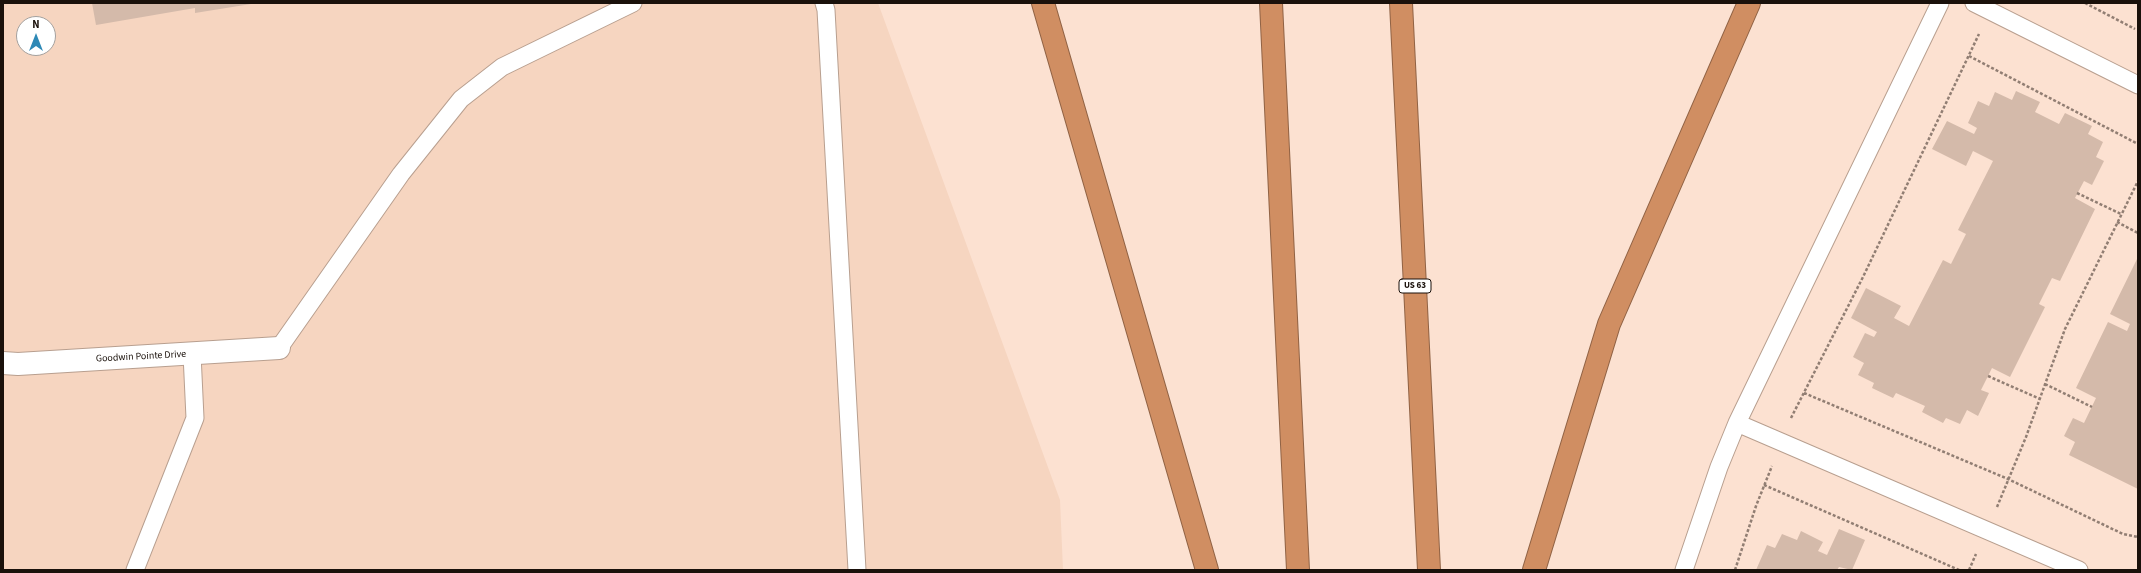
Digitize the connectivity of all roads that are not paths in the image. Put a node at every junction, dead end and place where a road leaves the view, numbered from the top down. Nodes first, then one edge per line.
1 (633, 3) edge
2 (824, 3) edge
3 (1043, 3) edge
4 (1271, 3) edge
5 (1401, 3) edge
6 (1749, 3) edge
7 (1940, 3) edge
8 (1974, 3) edge
9 (2138, 85) edge
10 (279, 348) joint
11 (192, 354) junction
12 (3, 363) edge
13 (1736, 423) junction
14 (135, 570) edge
15 (856, 570) edge
16 (1207, 570) edge
17 (1298, 570) edge
18 (1429, 570) edge
19 (1534, 570) edge
20 (1684, 570) edge
21 (2079, 570) edge

1 - 10 lane
2 - 15 lane
3 - 16 highway
4 - 17 highway
5 - 18 highway, US 63
6 - 19 highway
7 - 13 lane
8 - 9 lane
10 - 11 street, Goodwin Pointe Drive
11 - 12 street, Goodwin Pointe Drive
11 - 14 lane
13 - 20 lane
13 - 21 lane

